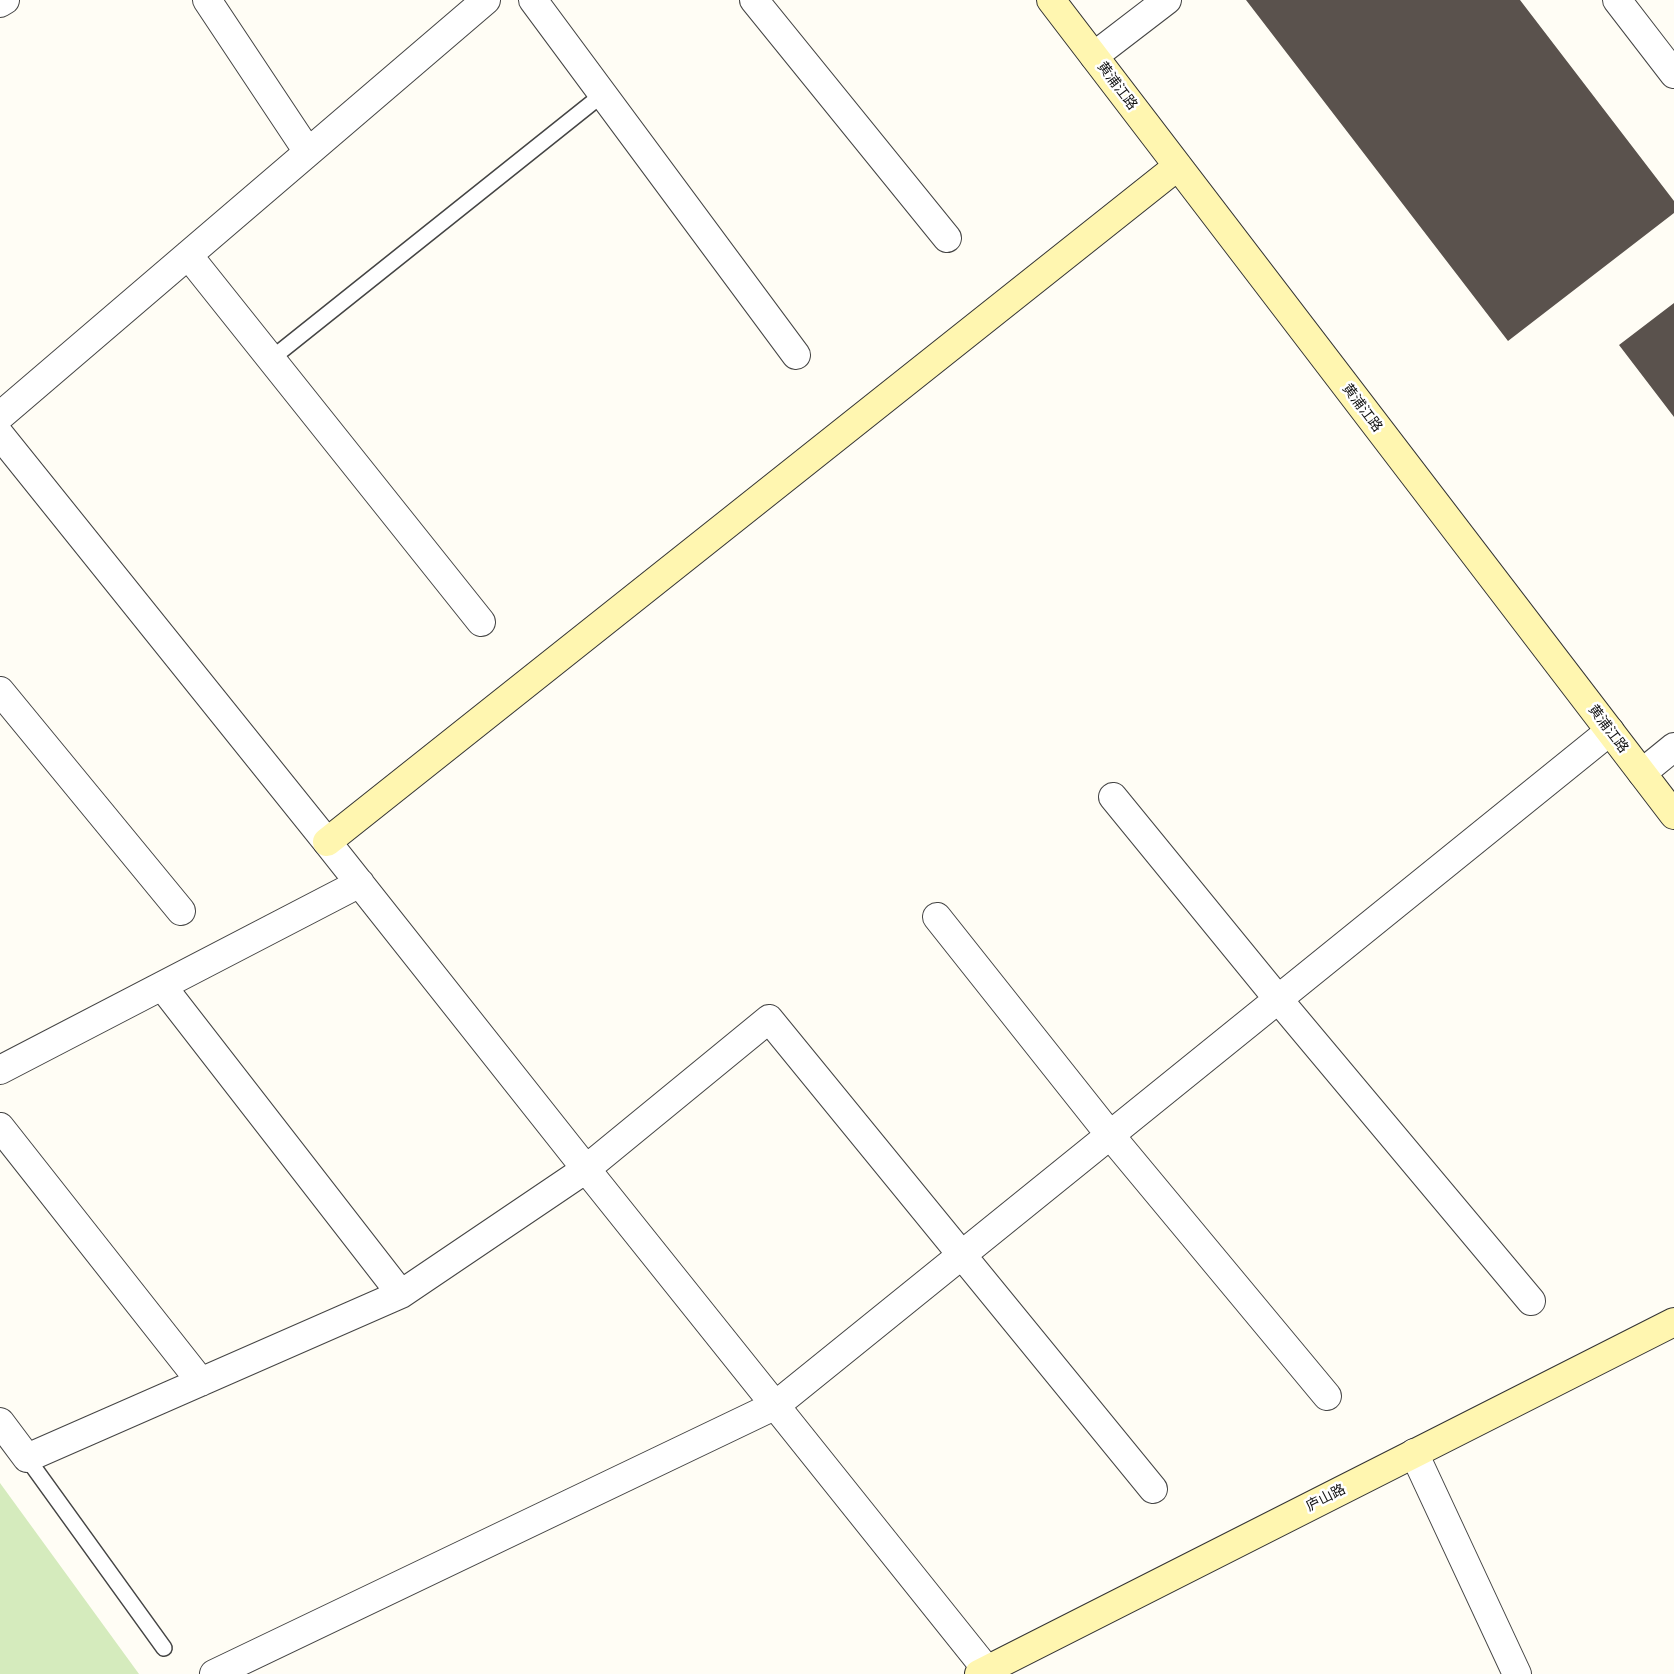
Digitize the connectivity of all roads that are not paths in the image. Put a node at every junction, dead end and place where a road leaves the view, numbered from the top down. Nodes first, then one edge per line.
1 (5, 0) edge
2 (207, 0) edge
3 (486, 0) edge
4 (532, 0) edge
5 (754, 0) edge
6 (1051, 0) edge
7 (1167, 0) edge
8 (1617, 0) edge
9 (0, 3) edge
10 (1094, 56) junction
11 (1674, 74) edge
12 (603, 94) junction
13 (308, 152) junction
14 (1178, 166) junction
15 (947, 238) dead end
16 (188, 255) junction
17 (796, 355) dead end
18 (271, 359) junction
19 (0, 416) edge
20 (0, 435) edge
21 (481, 622) dead end
22 (0, 691) edge
23 (1610, 731) junction
24 (1674, 747) edge
25 (1642, 773) junction
26 (1113, 797) dead end
27 (1674, 815) edge
28 (327, 842) junction
29 (360, 884) junction
30 (180, 911) dead end
31 (937, 917) dead end
32 (162, 986) junction
33 (1278, 999) junction
34 (0, 1070) edge
35 (0, 1127) edge
36 (1110, 1135) junction
37 (586, 1169) junction
38 (962, 1255) junction
39 (401, 1294) junction
40 (1531, 1302) dead end
41 (1674, 1322) edge
42 (201, 1382) junction
43 (1327, 1396) dead end
44 (776, 1406) junction
45 (0, 1422) edge
46 (1414, 1453) junction
47 (27, 1458) junction
48 (1153, 1490) dead end
49 (164, 1648) dead end
50 (983, 1672) edge
51 (214, 1674) edge
52 (1517, 1674) edge

1 - 9 street
2 - 13 street
3 - 13 street
4 - 12 street
5 - 15 street
6 - 10 street, 黄浦江路
7 - 10 street
8 - 11 street
10 - 14 street, 黄浦江路
12 - 17 street
12 - 18 lane
13 - 16 street
14 - 23 street, 黄浦江路
14 - 28 street
16 - 18 street
16 - 19 street
18 - 21 street
20 - 28 street
22 - 30 street
23 - 25 street, 黄浦江路
23 - 33 street
24 - 25 street
25 - 27 street, 黄浦江路
26 - 33 street
28 - 29 street
29 - 32 street
29 - 37 street
31 - 36 street
32 - 34 street
32 - 39 street
33 - 36 street
33 - 40 street
35 - 42 street
36 - 38 street
36 - 43 street
37 - 38 street
37 - 39 street
37 - 44 street
38 - 44 street
38 - 48 street
39 - 42 street
41 - 46 street, 庐山路
42 - 47 street
44 - 50 street
44 - 51 street
45 - 47 street
46 - 50 street, 庐山路
46 - 52 street
47 - 49 lane

